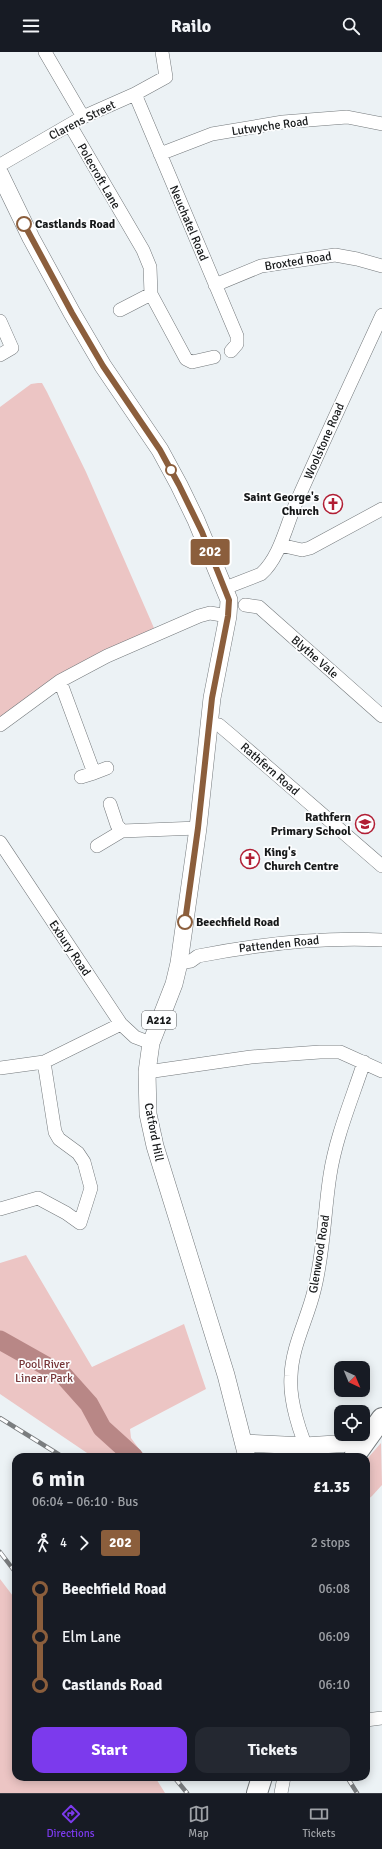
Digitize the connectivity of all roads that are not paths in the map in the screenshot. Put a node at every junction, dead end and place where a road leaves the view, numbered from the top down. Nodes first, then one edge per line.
1 (45, 52) edge
2 (162, 52) edge
3 (135, 94) junction
4 (83, 117) junction
5 (382, 124) edge
6 (70, 125) junction
7 (160, 154) junction
8 (0, 165) edge
9 (0, 174) edge
10 (382, 266) edge
11 (215, 284) junction
12 (150, 294) junction
13 (120, 310) dead end
14 (382, 315) edge
15 (0, 321) edge
16 (230, 351) dead end
17 (0, 355) edge
18 (214, 356) dead end
19 (382, 509) edge
20 (280, 545) junction
21 (225, 588) junction
22 (246, 605) dead end
23 (228, 616) junction
24 (60, 681) junction
25 (382, 716) edge
26 (210, 724) junction
27 (0, 725) edge
28 (108, 768) dead end
29 (110, 804) dead end
30 (198, 828) junction
31 (122, 831) junction
32 (0, 842) edge
33 (97, 846) dead end
34 (382, 866) edge
35 (382, 940) edge
36 (179, 963) junction
37 (121, 1024) junction
38 (151, 1043) junction
39 (44, 1062) junction
40 (364, 1062) junction
41 (0, 1068) edge
42 (382, 1071) edge
43 (146, 1072) junction
44 (0, 1210) edge
45 (382, 1418) edge
46 (246, 1450) edge
47 (360, 1450) edge
48 (308, 1451) edge
49 (382, 1718) edge
50 (370, 1720) edge
51 (261, 1781) edge
52 (283, 1781) edge
53 (257, 1793) edge
54 (281, 1793) edge

1 - 4 street
2 - 3 street, Clarens Street
3 - 4 street, Clarens Street
3 - 7 street, Neuchatel Road
4 - 6 street, Clarens Street
5 - 7 street, Lutwyche Road
6 - 8 street, Clarens Street
6 - 12 street, Polecroft Lane
7 - 11 street, Neuchatel Road
9 - 21 main road, A212
10 - 11 street, Broxted Road
11 - 16 street, Neuchatel Road
12 - 13 street
12 - 18 street, Polecroft Lane
14 - 20 street, Woolstone Road
15 - 17 street
19 - 20 street
20 - 21 street, Woolstone Road
21 - 23 main road, Catford Hill / A212
22 - 25 street, Blythe Vale
23 - 24 street
23 - 26 main road, Catford Hill / A212
24 - 27 street
24 - 28 street
26 - 30 main road, Catford Hill / A212
26 - 34 street, Rathfern Road
29 - 31 street
30 - 31 street
30 - 36 main road, Catford Hill / A212
31 - 33 street
32 - 37 street, Exbury Road
35 - 36 street, Pattenden Road
36 - 38 main road, Catford Hill / A212
37 - 38 street, Exbury Road
37 - 39 street
38 - 43 main road, Catford Hill / A212
39 - 41 street
39 - 44 street
40 - 42 street
40 - 43 street
40 - 48 street, Glenwood Road
43 - 46 main road, Catford Hill / A212
45 - 47 highway
46 - 48 main road, A212
47 - 48 main road, A212
49 - 50 street
51 - 53 highway
52 - 54 street

